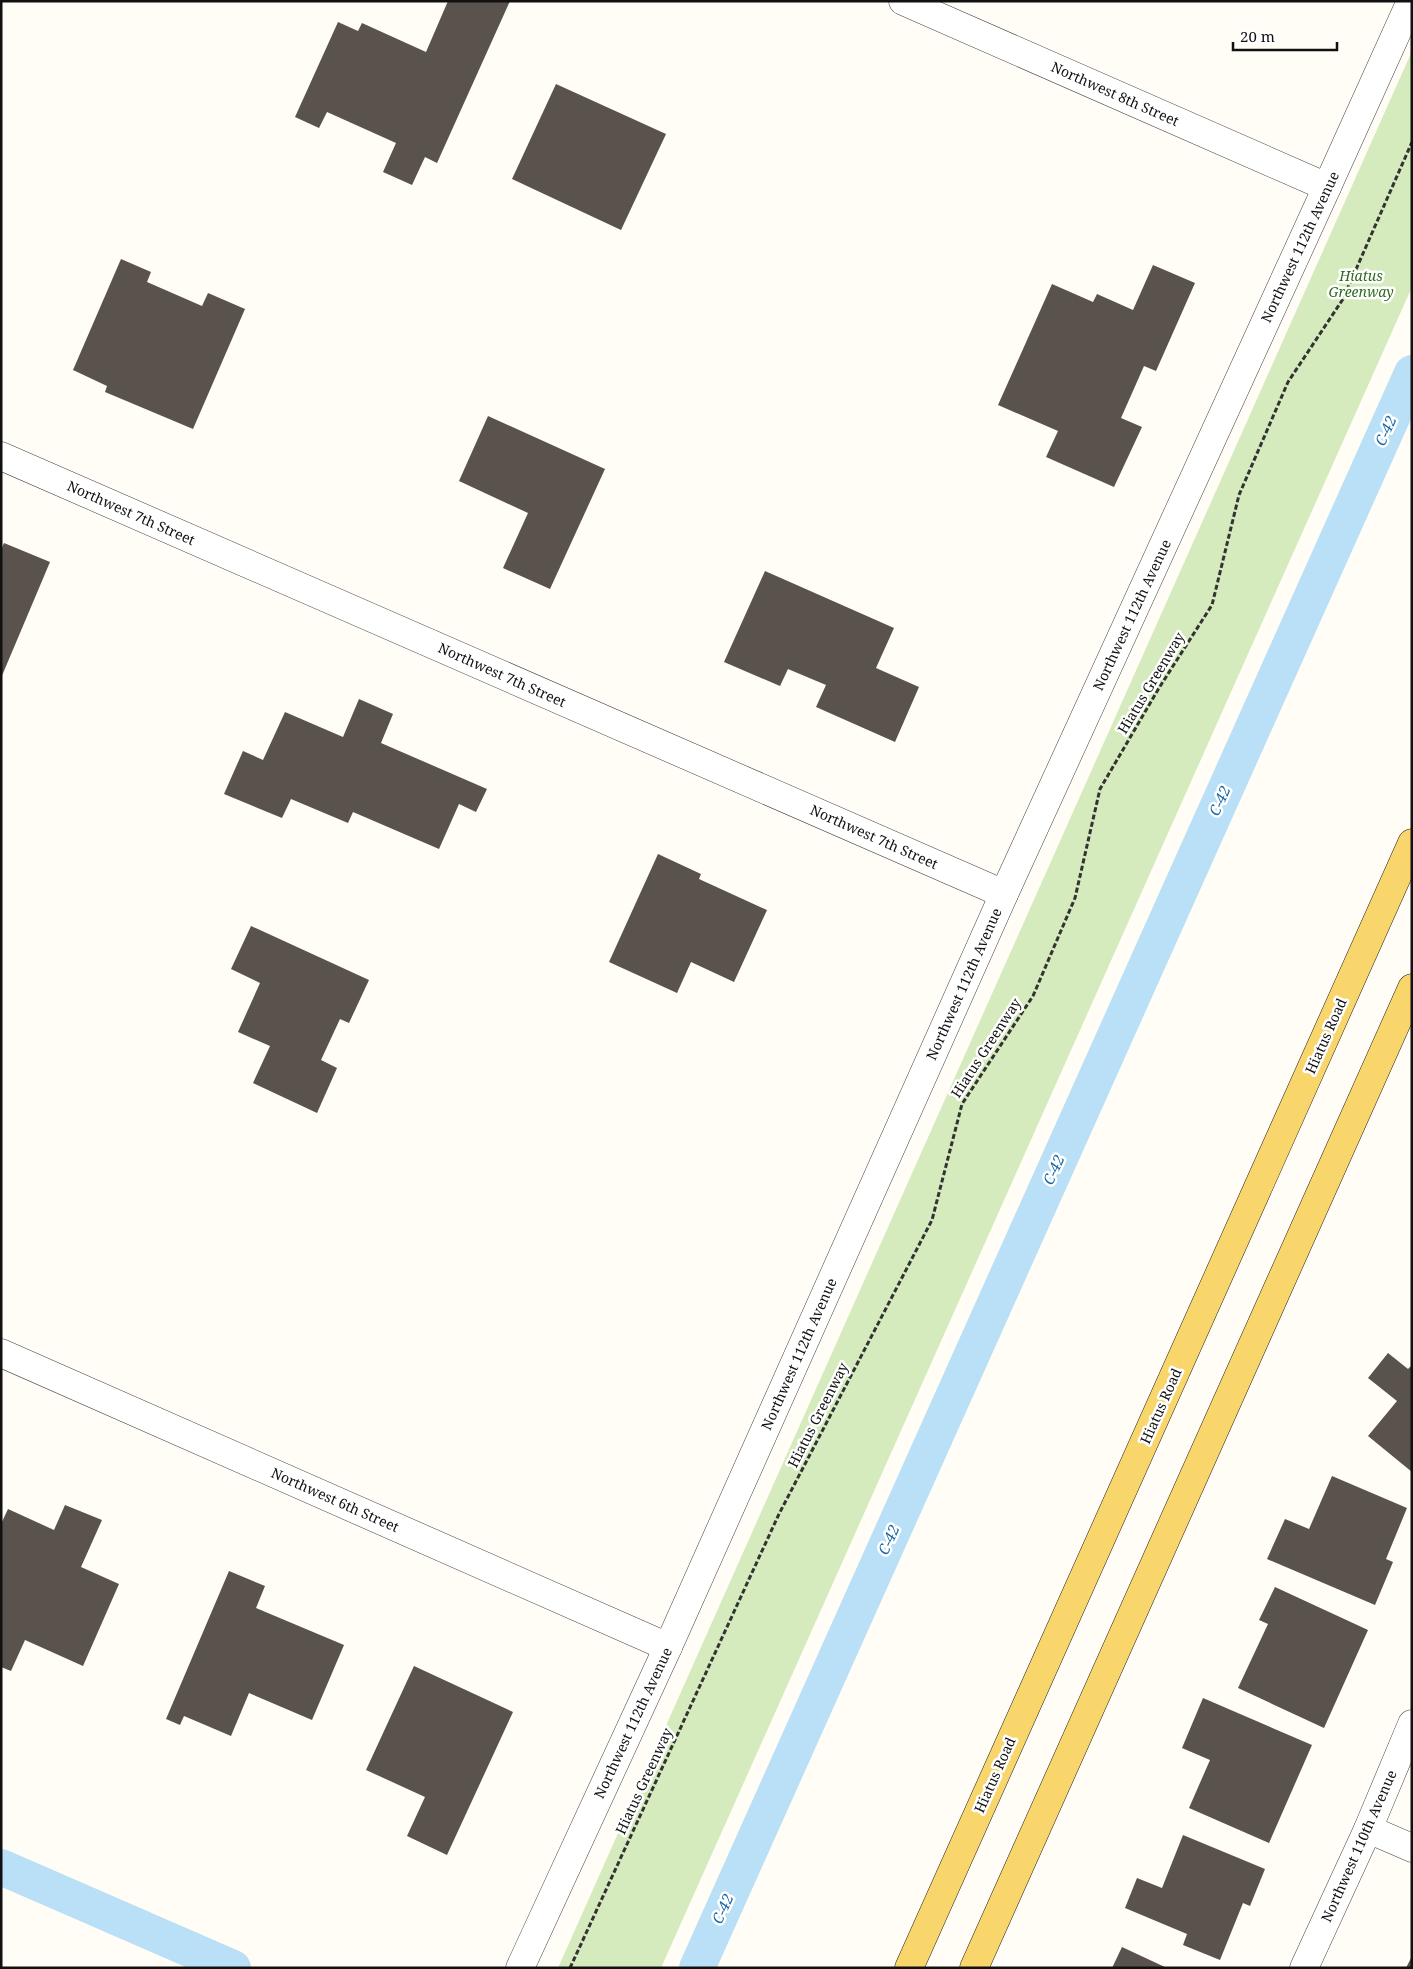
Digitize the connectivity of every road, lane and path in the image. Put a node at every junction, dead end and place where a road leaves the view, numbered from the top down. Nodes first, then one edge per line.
1 (903, 1) edge
2 (1410, 1) edge
3 (1412, 142) edge
4 (1327, 188) junction
5 (1, 456) edge
6 (1412, 843) edge
7 (1004, 894) junction
8 (1412, 988) edge
9 (1, 1353) edge
10 (668, 1647) junction
11 (1412, 1724) edge
12 (1368, 1829) junction
13 (1412, 1848) edge
14 (520, 1968) edge
15 (570, 1968) edge
16 (909, 1968) edge
17 (974, 1968) edge
18 (1304, 1968) edge

1 - 4 street, Northwest 8th Street
2 - 4 street, Northwest 112th Avenue
3 - 15 path, Hiatus Greenway
4 - 7 street, Northwest 112th Avenue
5 - 7 street, Northwest 7th Street
6 - 16 main road, Hiatus Road
7 - 10 street, Northwest 112th Avenue
8 - 17 main road
9 - 10 street, Northwest 6th Street
10 - 14 street, Northwest 112th Avenue
11 - 12 street, Northwest 110th Avenue
12 - 13 street
12 - 18 street, Northwest 110th Avenue

